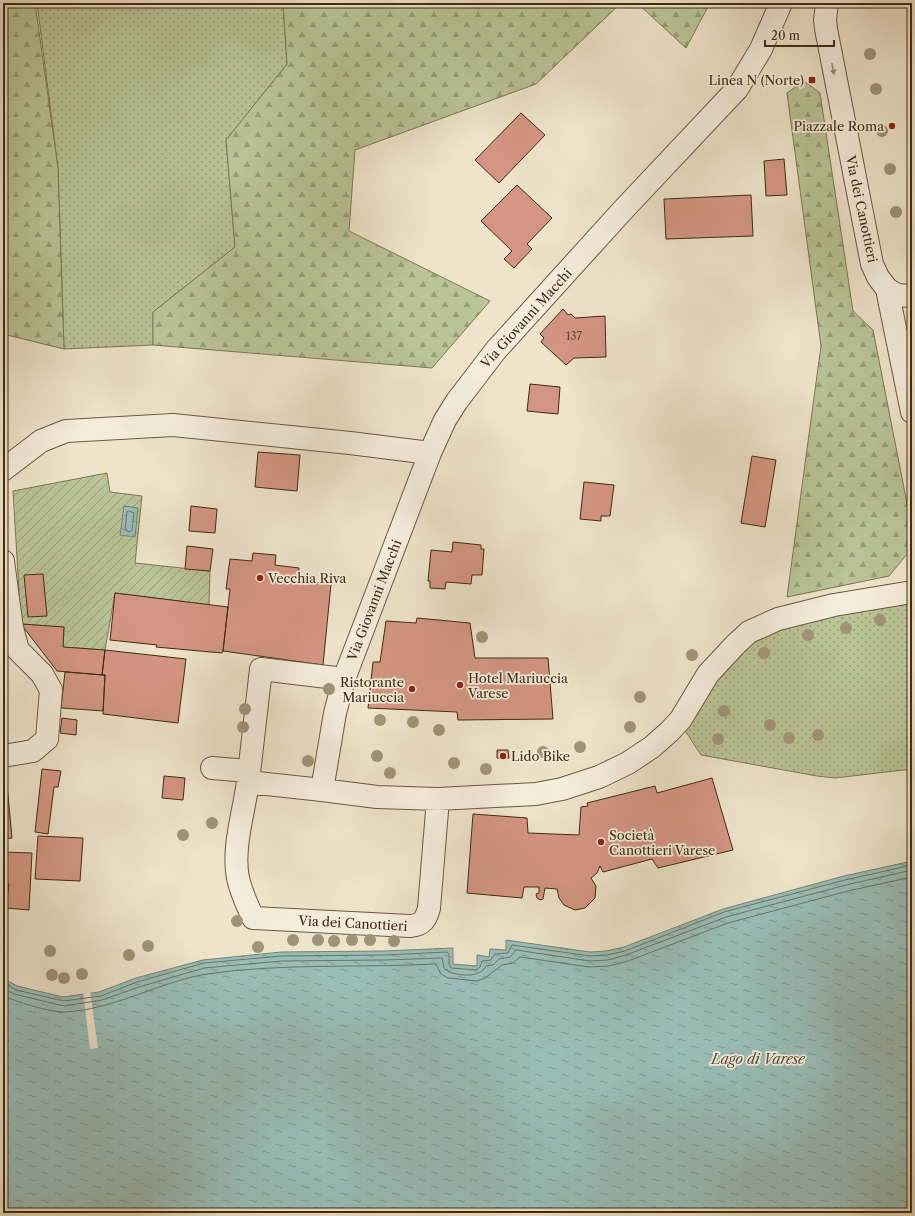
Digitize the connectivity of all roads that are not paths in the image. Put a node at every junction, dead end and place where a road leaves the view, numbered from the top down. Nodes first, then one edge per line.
1 (781, 3) edge
2 (827, 3) edge
3 (887, 289) junction
4 (912, 296) edge
5 (912, 412) edge
6 (430, 453) junction
7 (3, 470) edge
8 (3, 561) edge
9 (912, 592) edge
10 (344, 679) junction
11 (3, 756) edge
12 (212, 768) dead end
13 (248, 777) junction
14 (322, 790) junction
15 (438, 799) junction

1 - 6 street, Via Giovanni Macchi
2 -> 3 street, Via dei Canottieri
3 - 4 street
3 - 5 street, Via dei Canottieri
6 - 7 street
6 - 10 street, Via Giovanni Macchi
8 - 11 street
9 - 15 street
10 - 13 street
10 - 14 street, Via Giovanni Macchi
12 - 13 street
13 - 14 street
13 - 15 street, Via dei Canottieri
14 - 15 street

